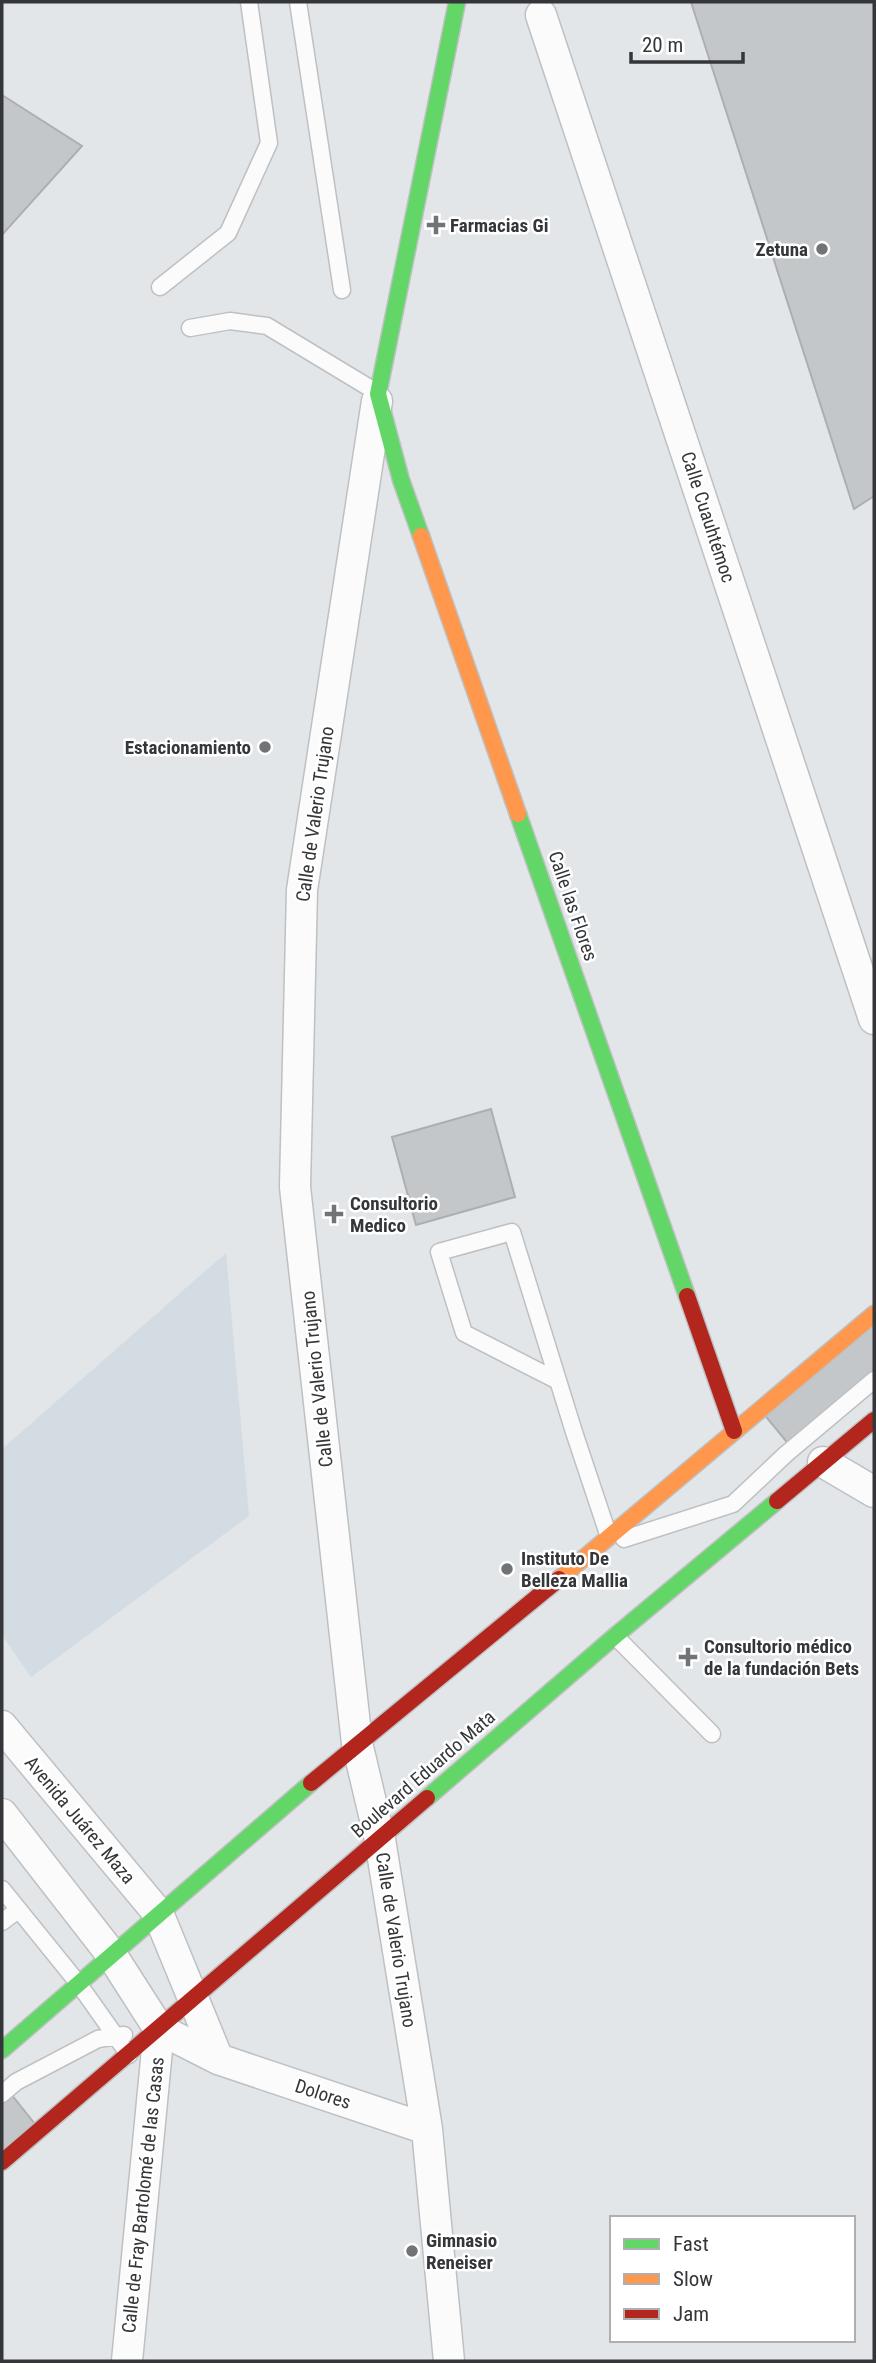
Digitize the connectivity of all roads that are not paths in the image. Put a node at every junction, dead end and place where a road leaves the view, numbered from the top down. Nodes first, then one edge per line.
1 (249, 2) edge
2 (298, 2) edge
3 (457, 2) edge
4 (541, 15) dead end
5 (160, 287) dead end
6 (342, 290) dead end
7 (190, 328) dead end
8 (378, 394) junction
9 (874, 1019) edge
10 (874, 1314) edge
11 (874, 1380) edge
12 (558, 1381) junction
13 (874, 1420) edge
14 (734, 1431) junction
15 (823, 1462) junction
16 (874, 1492) edge
17 (603, 1543) junction
18 (615, 1636) junction
19 (2, 1726) edge
20 (712, 1734) dead end
21 (357, 1743) junction
22 (2, 1814) edge
23 (380, 1840) junction
24 (2, 1889) edge
25 (18, 1910) junction
26 (158, 1913) junction
27 (2, 1922) edge
28 (111, 1954) junction
29 (78, 1983) junction
30 (194, 1998) junction
31 (159, 2029) junction
32 (116, 2036) junction
33 (2, 2050) edge
34 (129, 2055) junction
35 (218, 2059) junction
36 (2, 2094) edge
37 (427, 2129) junction
38 (2, 2162) edge
39 (127, 2361) edge
40 (449, 2361) edge

1 - 5 lane
2 - 6 lane
3 - 8 main road
4 - 9 street, Calle Cuauhtémoc
7 - 8 lane
8 - 14 main road, Calle las Flores
8 - 21 street, Calle de Valerio Trujano
10 - 14 main road
11 - 17 lane
12 - 12 lane
12 - 17 lane
13 - 15 main road, Boulevard Eduardo Mata
14 - 17 main road
15 - 16 street
15 - 18 main road, Boulevard Eduardo Mata
17 - 21 main road
18 - 20 lane
18 - 23 main road, Boulevard Eduardo Mata
19 - 26 street, Avenida Juárez Maza
21 - 23 street, Calle de Valerio Trujano
21 - 26 main road
22 - 28 street
23 - 30 main road, Boulevard Eduardo Mata
23 - 37 street, Calle de Valerio Trujano
24 - 25 lane
25 - 27 lane
25 - 29 lane
26 - 28 main road
26 - 30 street, Avenida Juárez Maza
28 - 29 main road
28 - 31 street
29 - 32 lane
29 - 33 main road
30 - 31 main road, Boulevard Eduardo Mata
30 - 35 street
31 - 32 lane
31 - 34 main road, Boulevard Eduardo Mata
31 - 35 street, Dolores
31 - 39 street, Calle de Fray Bartolomé de las Casas
32 - 34 lane
32 - 36 lane
34 - 38 main road, Boulevard Eduardo Mata
35 - 37 street, Dolores
37 - 40 street, Calle de Valerio Trujano

